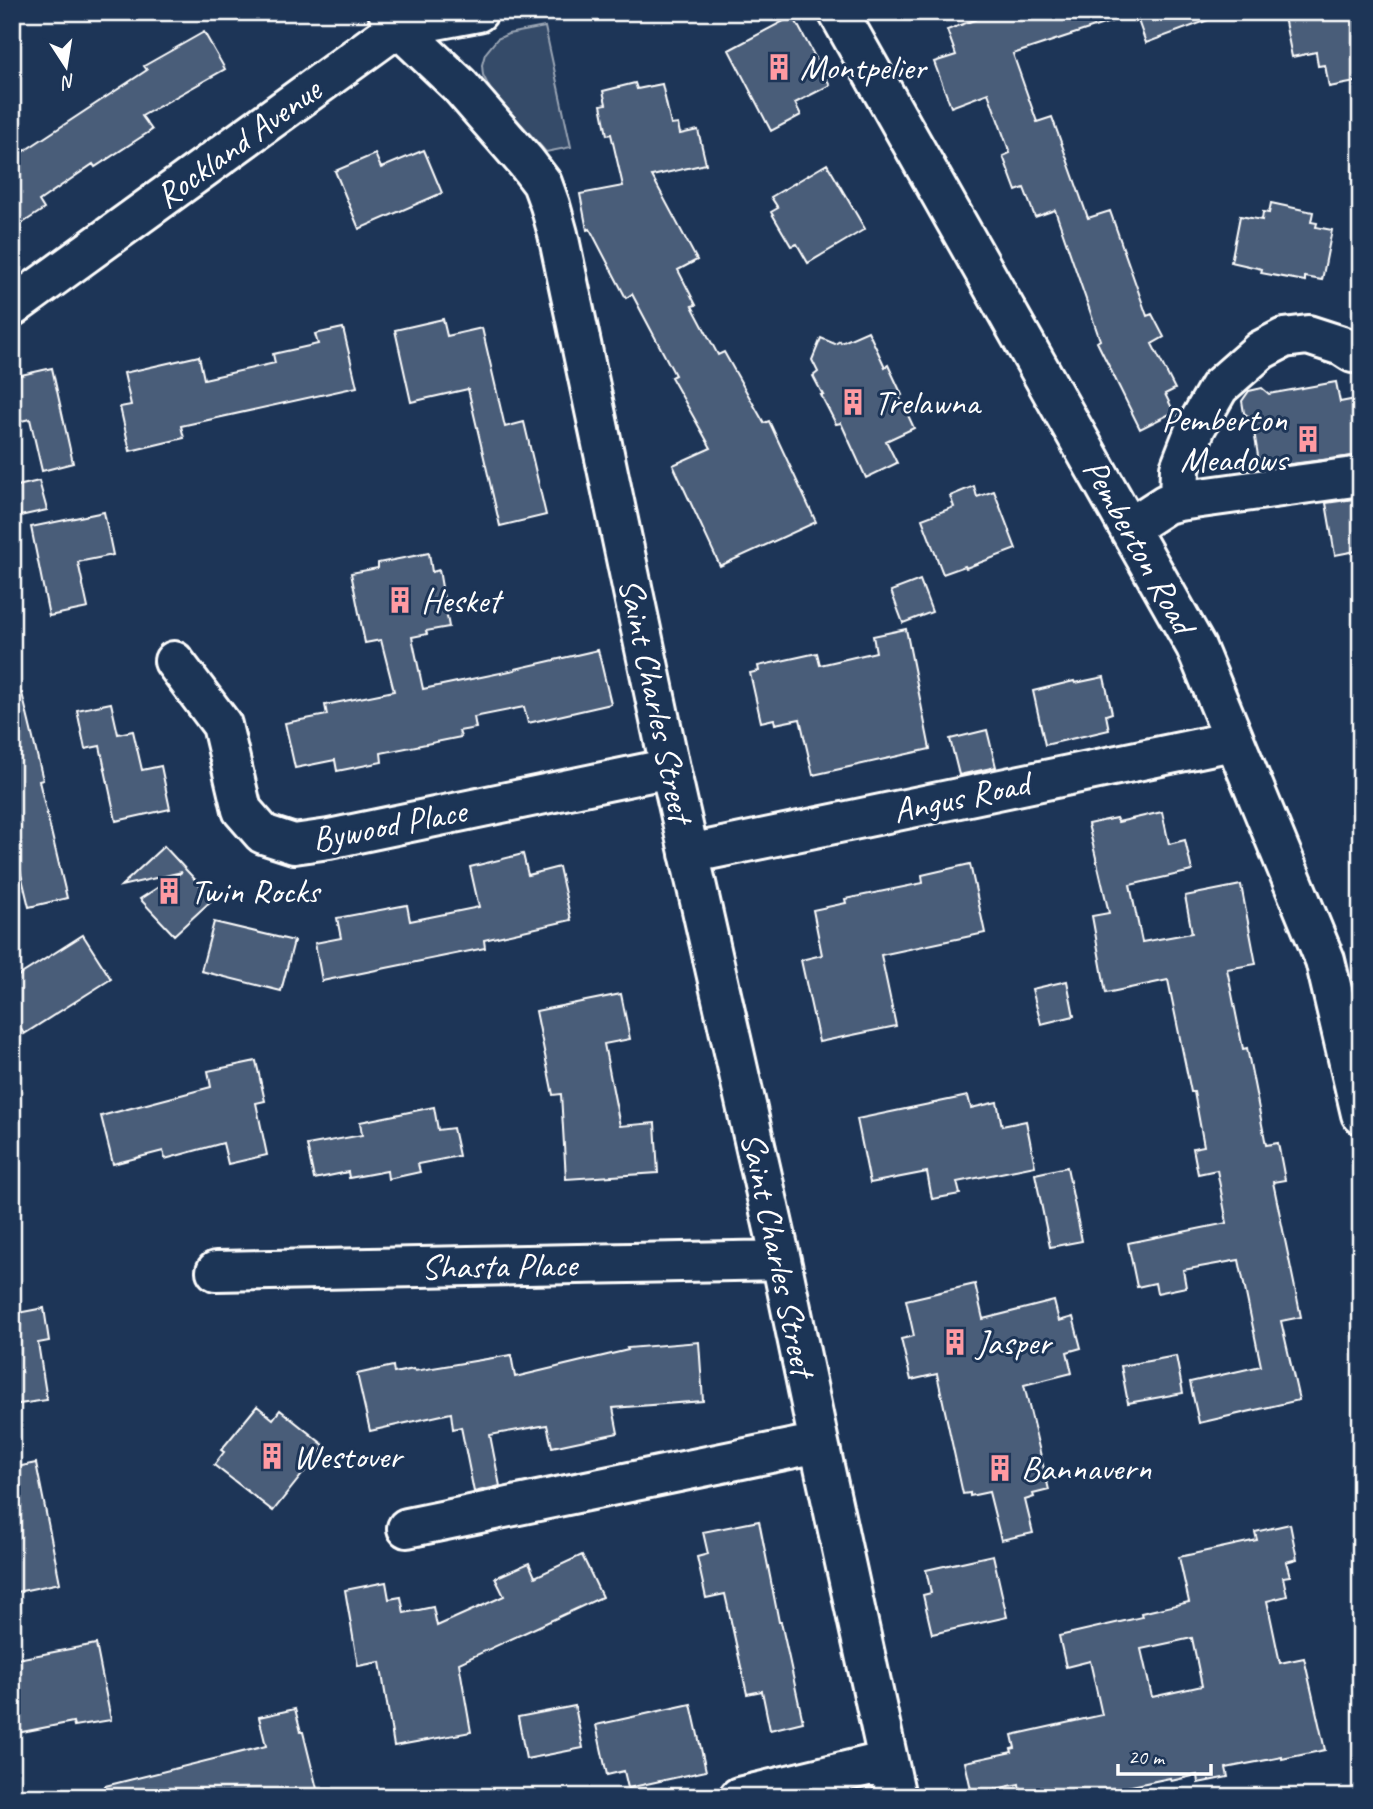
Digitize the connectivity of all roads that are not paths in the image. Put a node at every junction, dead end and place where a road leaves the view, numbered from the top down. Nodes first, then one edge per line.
1 (478, 12) edge
2 (838, 12) edge
3 (393, 20) edge
4 (12, 307) edge
5 (1353, 353) dead end
6 (1361, 476) edge
7 (1179, 501) junction
8 (1129, 528) junction
9 (174, 661) dead end
10 (1233, 741) junction
11 (670, 768) junction
12 (689, 854) junction
13 (1361, 1114) edge
14 (781, 1260) junction
15 (216, 1271) dead end
16 (819, 1443) junction
17 (407, 1528) dead end
18 (892, 1779) edge
19 (739, 1797) edge

1 - 3 street, Rockland Avenue
2 - 8 street, Pemberton Road
3 - 4 street, Rockland Avenue
3 - 11 street, Saint Charles Street
5 - 7 street
6 - 7 street
7 - 8 street
8 - 10 street, Pemberton Road
9 - 11 street, Bywood Place
10 - 12 street, Angus Road
10 - 13 street, Pemberton Road
11 - 12 street, Saint Charles Street
12 - 14 street, Saint Charles Street
14 - 15 street, Shasta Place
14 - 16 street, Saint Charles Street
16 - 17 street
16 - 18 street, Saint Charles Street
18 - 19 street

